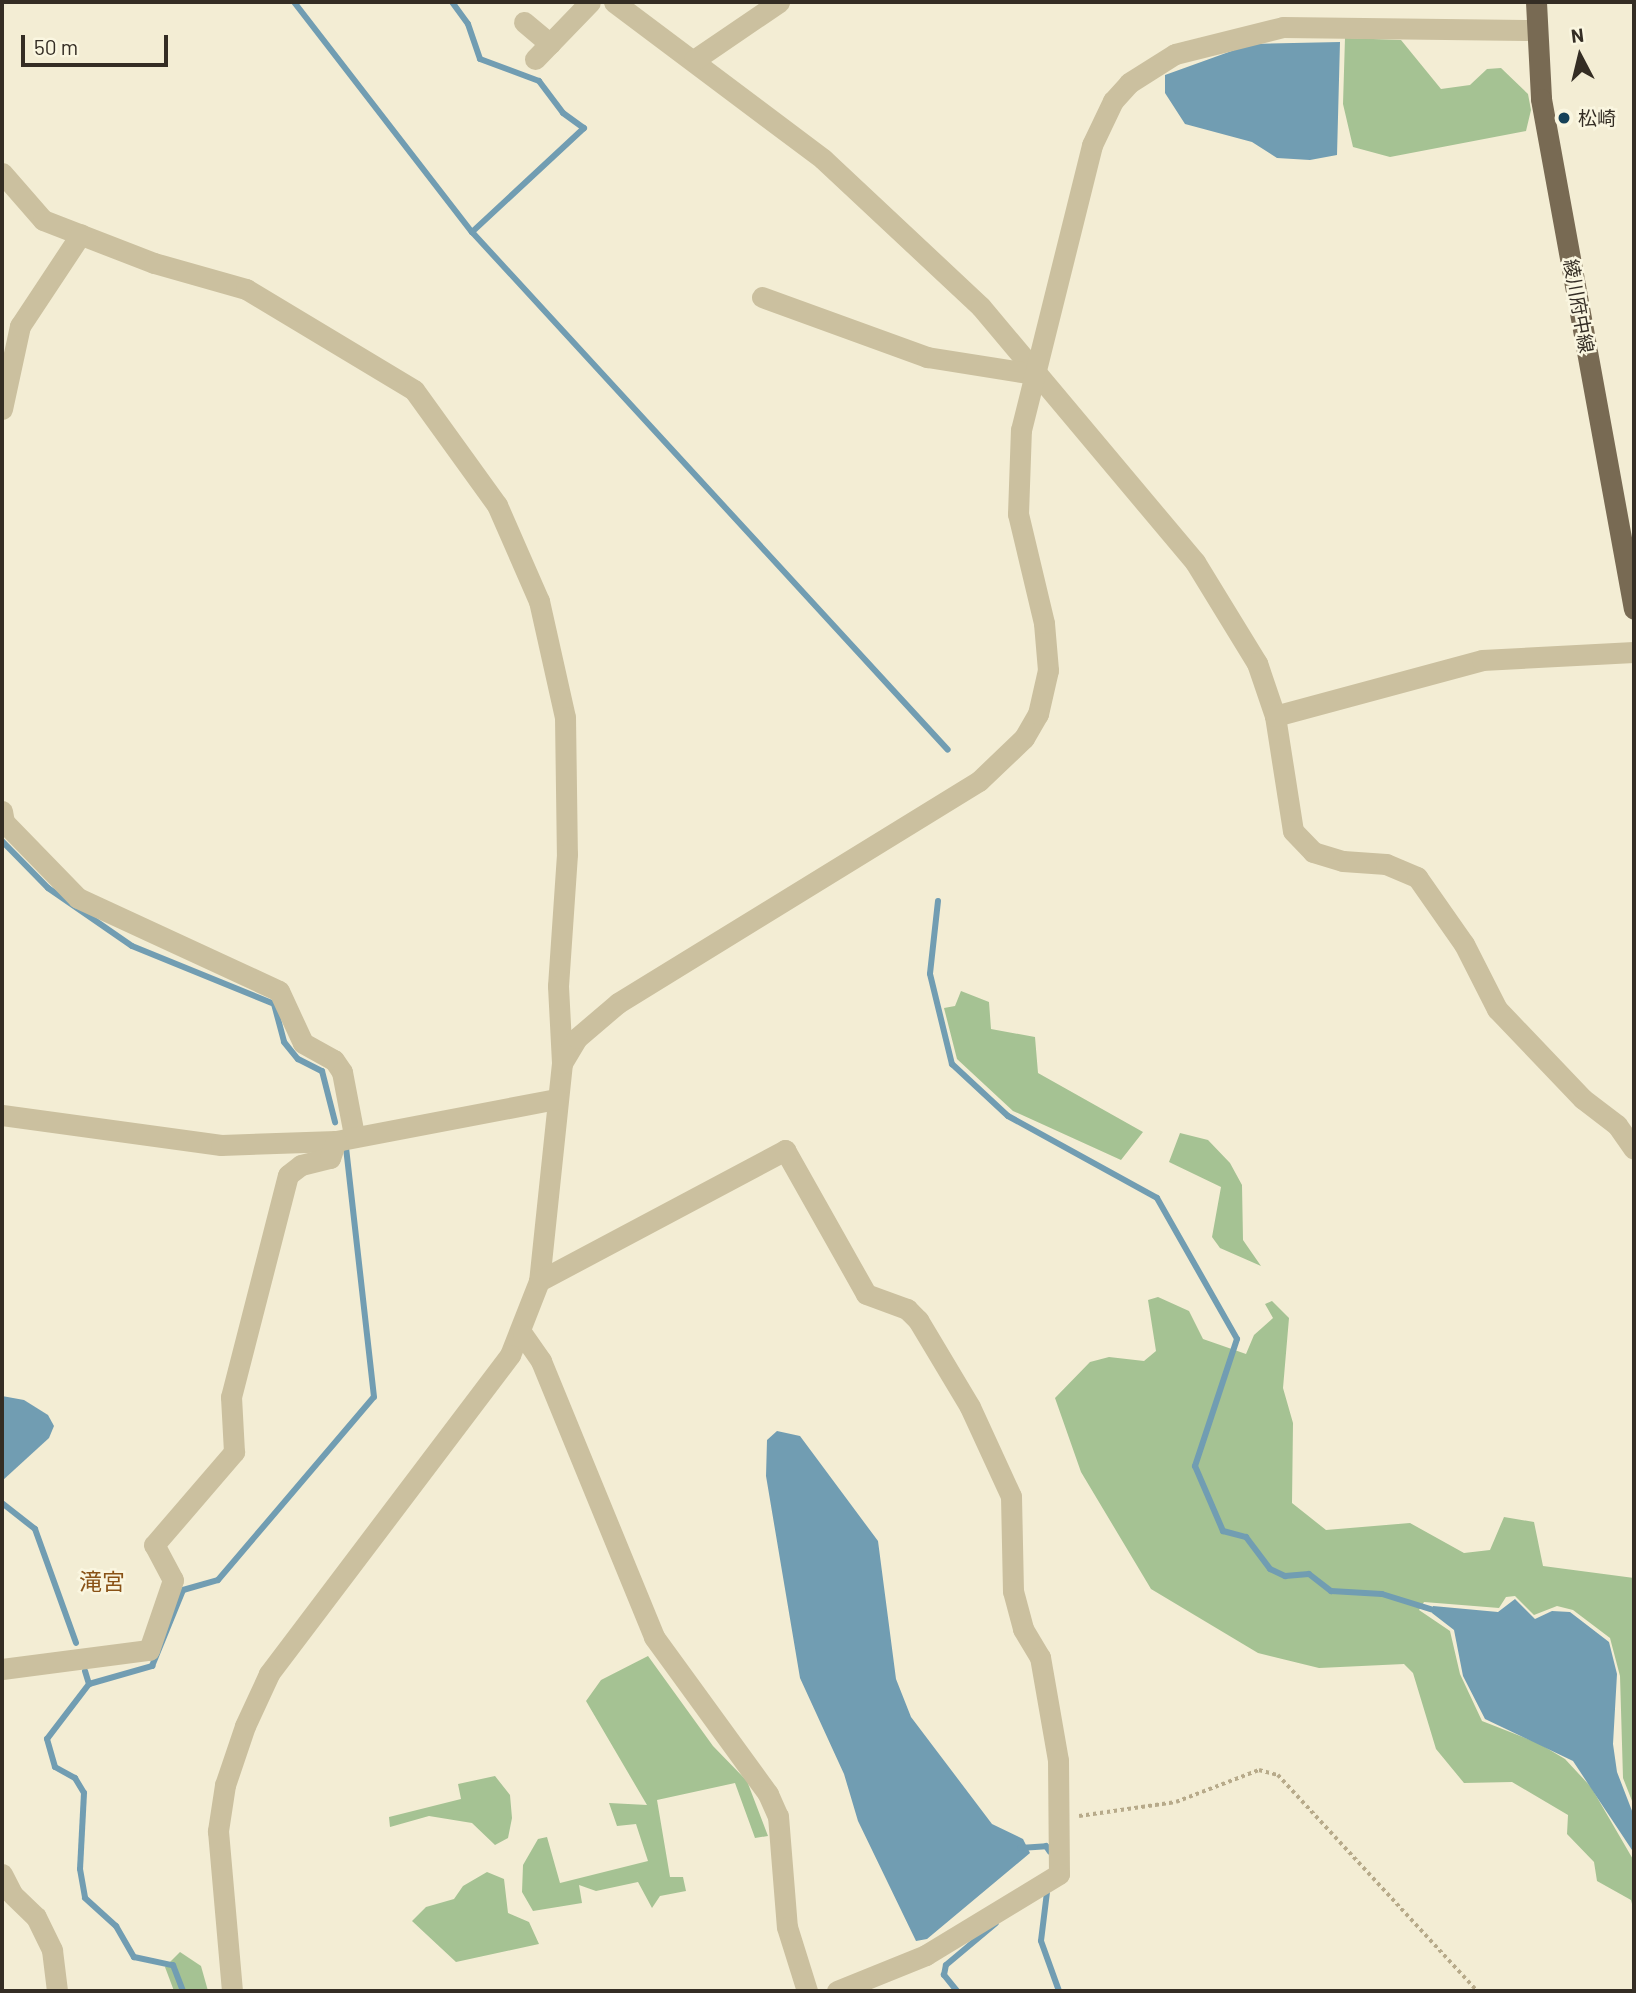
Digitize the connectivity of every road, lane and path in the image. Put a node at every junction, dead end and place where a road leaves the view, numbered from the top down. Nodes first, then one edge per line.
1 (590, 2) edge
2 (614, 2) edge
3 (779, 2) edge
4 (1536, 2) edge
5 (524, 22) dead end
6 (1535, 30) junction
7 (550, 44) junction
8 (535, 59) dead end
9 (694, 60) junction
10 (2, 173) edge
11 (81, 234) junction
12 (762, 298) dead end
13 (1034, 374) junction
14 (2, 409) edge
15 (1634, 609) edge
16 (1634, 652) edge
17 (1275, 716) junction
18 (2, 811) edge
19 (562, 1063) junction
20 (556, 1099) junction
21 (2, 1115) edge
22 (345, 1138) junction
23 (1634, 1149) edge
24 (539, 1281) junction
25 (523, 1335) junction
26 (2, 1669) edge
27 (1059, 1816) junction
28 (2, 1874) edge
29 (57, 1991) edge
30 (232, 1991) edge
31 (807, 1991) edge
32 (837, 1991) edge
33 (1477, 1991) edge

1 - 7 street
2 - 9 street
3 - 9 street
4 - 6 main road, 綾川府中線
5 - 7 street
6 - 13 street
6 - 15 main road, 綾川府中線
7 - 8 street
9 - 13 street
10 - 11 street
11 - 14 street
11 - 19 street
12 - 13 street
13 - 17 street
13 - 19 street
16 - 17 street
17 - 23 street
18 - 22 street
19 - 20 street
20 - 22 street
20 - 24 street
21 - 22 street
22 - 26 street
24 - 25 street
24 - 27 street
25 - 30 street
25 - 31 street
27 - 32 street
27 - 33 path
28 - 29 street

